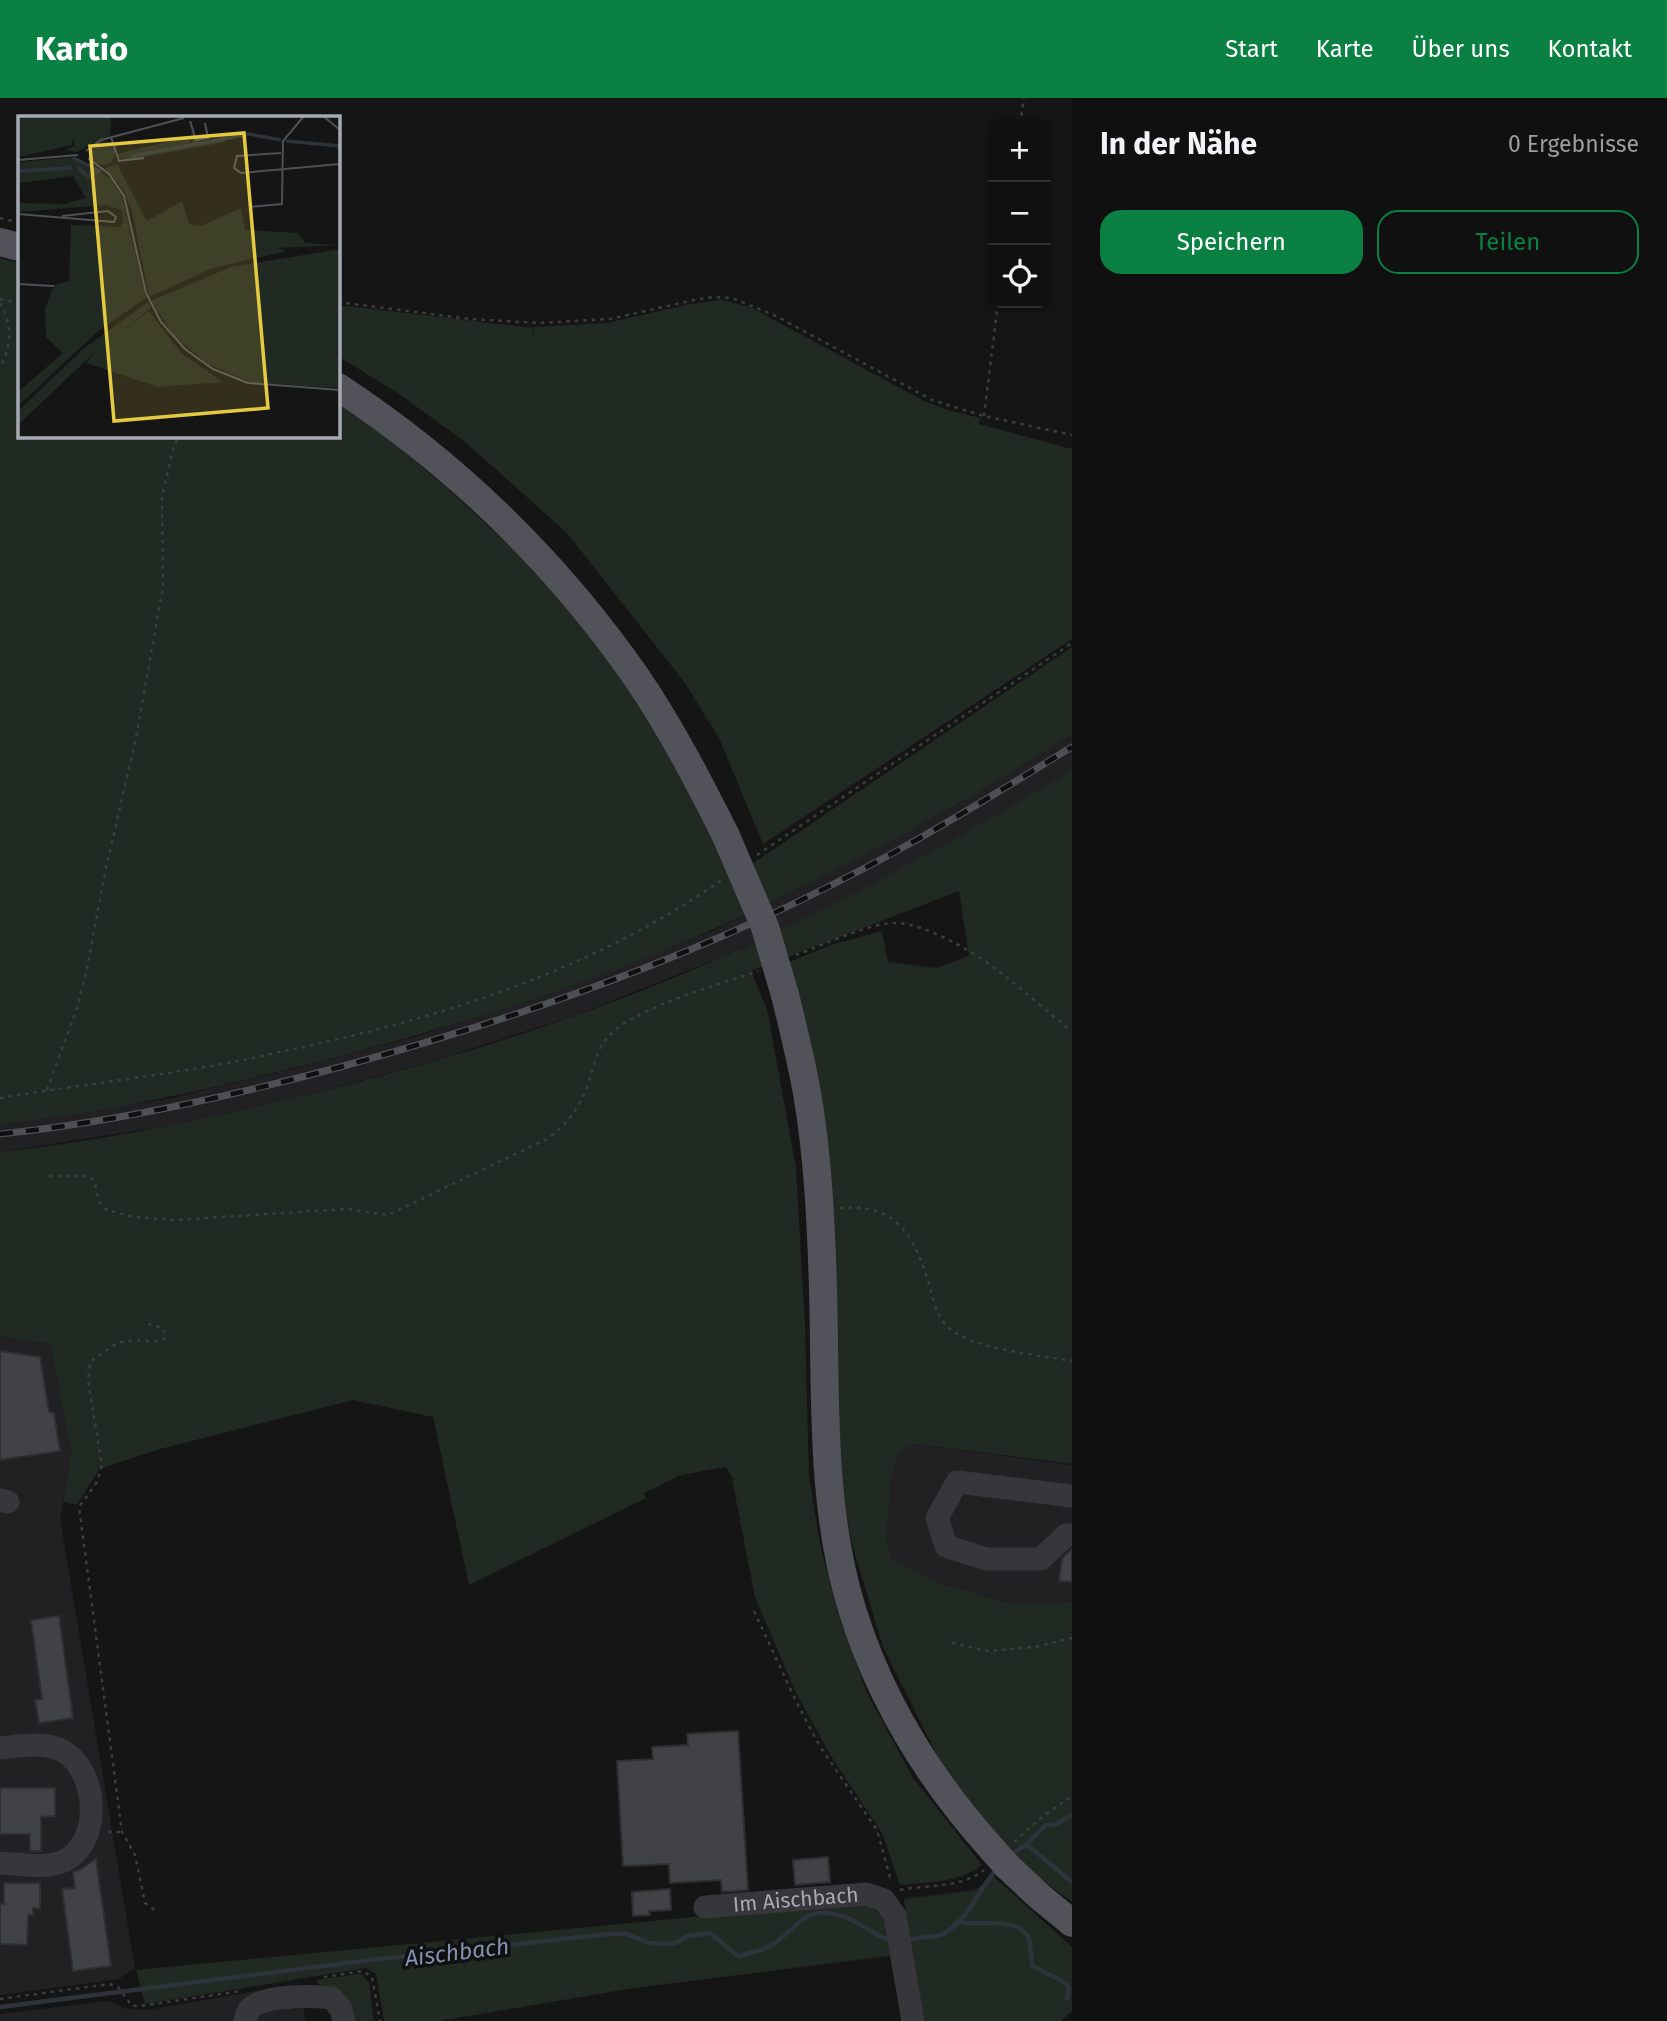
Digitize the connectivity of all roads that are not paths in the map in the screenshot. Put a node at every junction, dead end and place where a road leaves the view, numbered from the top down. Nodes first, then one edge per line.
1 (0, 242) edge
2 (18, 247) edge
3 (340, 388) edge
4 (1072, 1496) edge
5 (1072, 1535) edge
6 (0, 1748) edge
7 (0, 1863) edge
8 (705, 1907) dead end
9 (1072, 1923) edge
10 (245, 2021) edge
11 (344, 2021) edge
12 (913, 2021) edge

1 - 2 main road
3 - 9 main road, bridge
4 - 5 street
6 - 7 street
8 - 12 street, Im Aischbach
10 - 11 street

